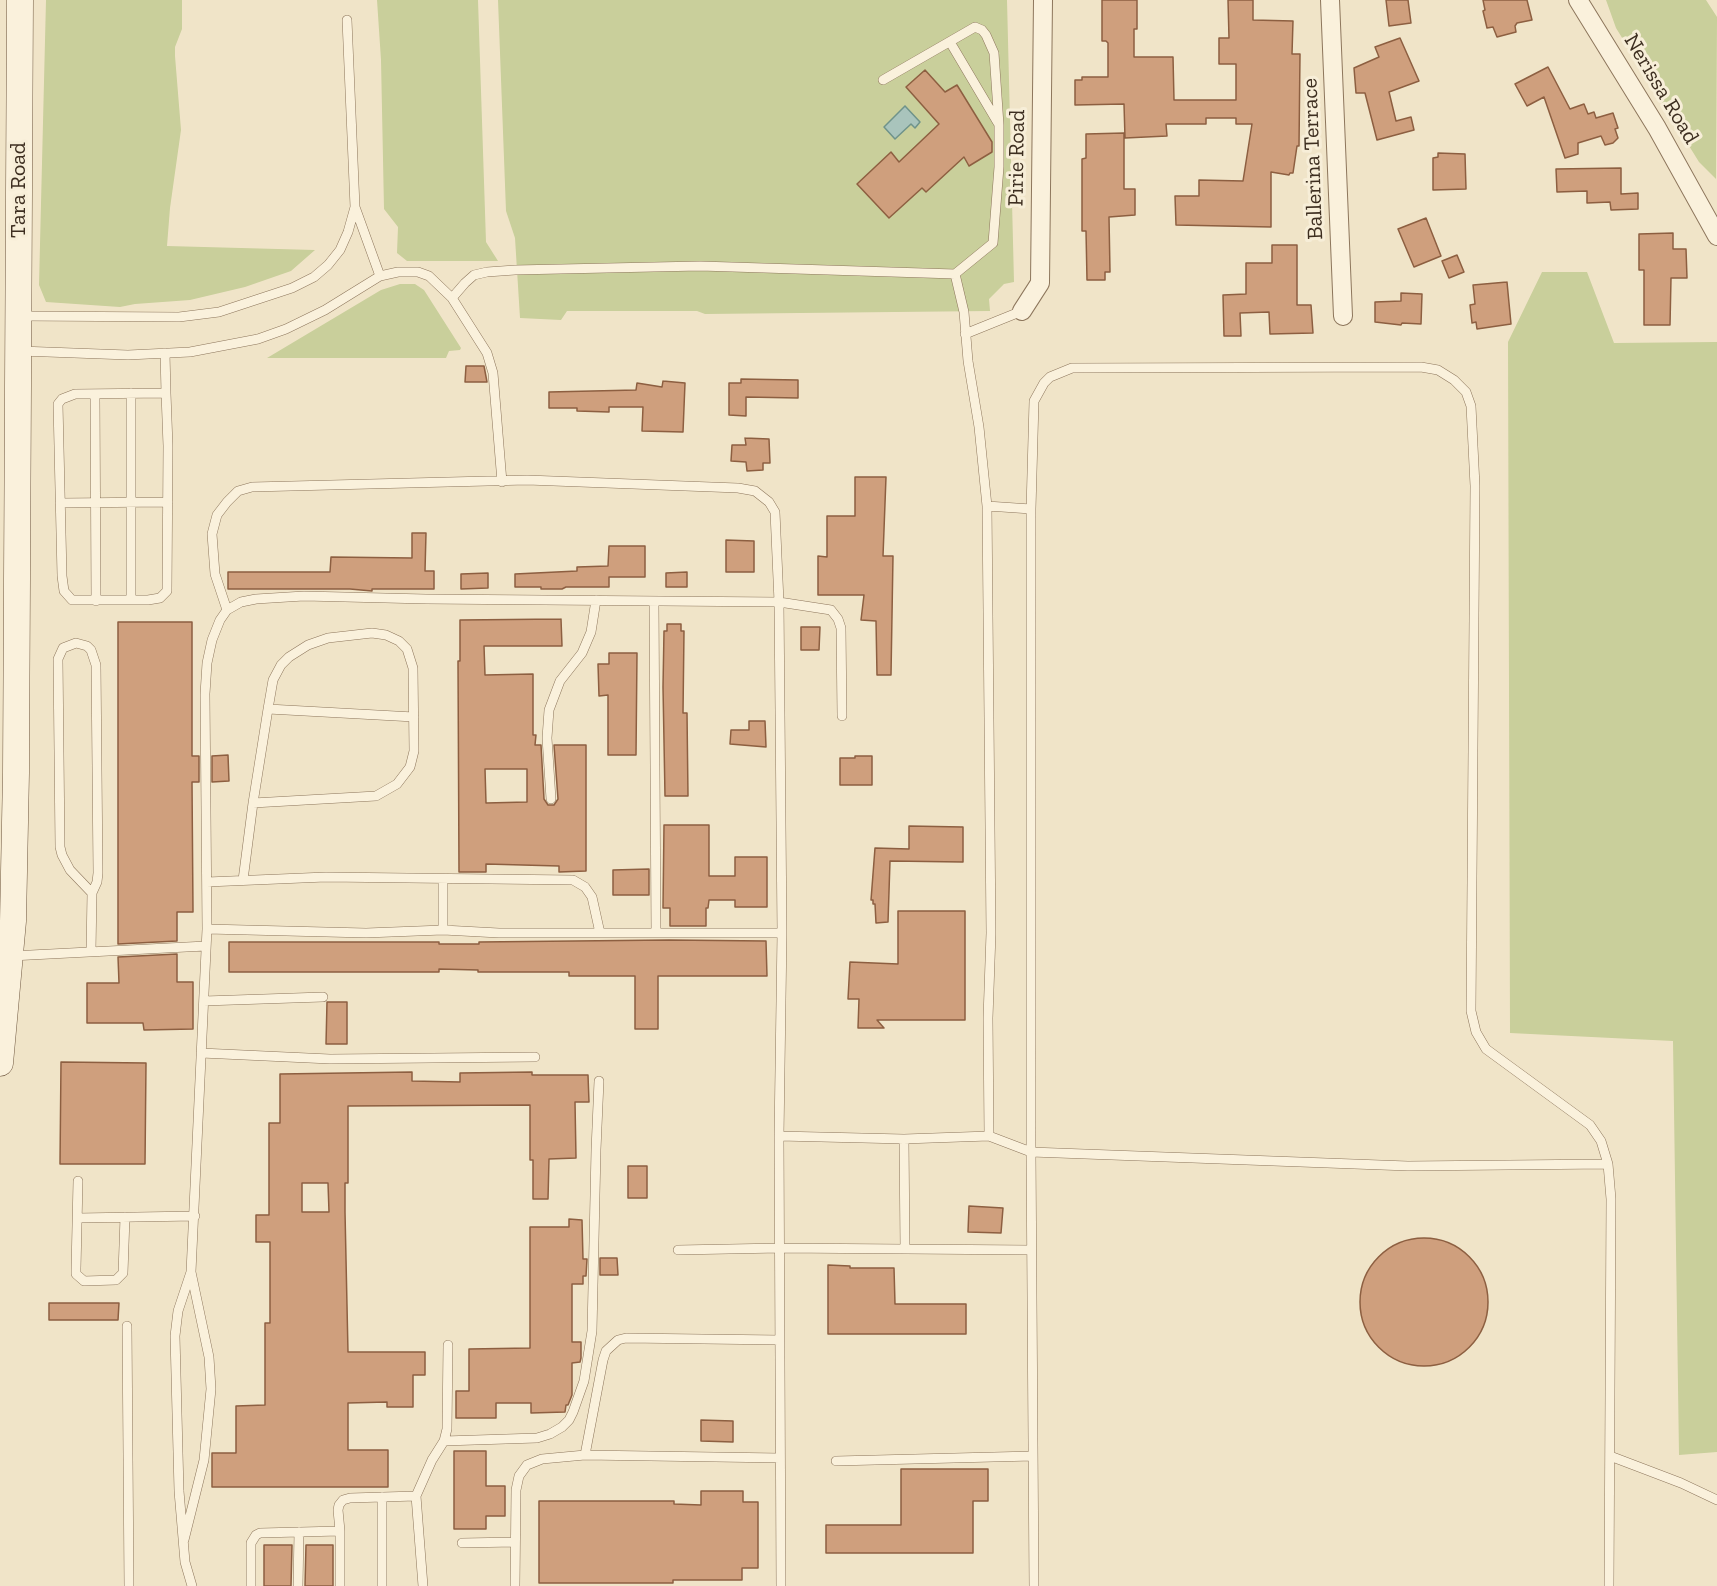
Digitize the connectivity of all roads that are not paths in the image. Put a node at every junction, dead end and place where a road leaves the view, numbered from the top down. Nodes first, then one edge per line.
1 (20, 0) edge
2 (1043, 0) edge
3 (1330, 0) edge
4 (1578, 0) edge
5 (347, 20) dead end
6 (950, 42) junction
7 (883, 80) dead end
8 (999, 125) junction
9 (355, 207) junction
10 (1717, 236) edge
11 (955, 274) junction
12 (380, 276) junction
13 (452, 298) junction
14 (1022, 311) joint
15 (18, 316) junction
16 (1343, 316) dead end
17 (965, 333) junction
18 (18, 351) junction
19 (165, 353) junction
20 (131, 393) junction
21 (166, 393) junction
22 (95, 394) junction
23 (502, 482) junction
24 (131, 502) junction
25 (168, 502) junction
26 (60, 503) junction
27 (97, 503) junction
28 (987, 506) junction
29 (1031, 509) junction
30 (131, 600) junction
31 (596, 600) junction
32 (96, 601) junction
33 (654, 601) junction
34 (779, 602) junction
35 (227, 610) junction
36 (268, 709) junction
37 (842, 716) dead end
38 (414, 717) junction
39 (551, 799) dead end
40 (253, 803) junction
41 (443, 879) junction
42 (243, 880) junction
43 (207, 882) junction
44 (92, 893) junction
45 (207, 929) junction
46 (443, 930) junction
47 (600, 933) junction
48 (656, 933) junction
49 (782, 933) junction
50 (206, 946) junction
51 (91, 951) junction
52 (5, 956) edge
53 (323, 997) dead end
54 (204, 1001) junction
55 (201, 1053) junction
56 (534, 1057) dead end
57 (0, 1063) edge
58 (599, 1081) dead end
59 (989, 1136) junction
60 (779, 1137) junction
61 (904, 1139) junction
62 (1031, 1152) junction
63 (1608, 1164) junction
64 (78, 1181) dead end
65 (195, 1216) junction
66 (125, 1217) junction
67 (78, 1218) junction
68 (780, 1248) junction
69 (905, 1249) junction
70 (678, 1250) dead end
71 (1031, 1250) junction
72 (191, 1272) junction
73 (127, 1326) dead end
74 (780, 1340) junction
75 (448, 1346) dead end
76 (444, 1441) junction
77 (585, 1455) junction
78 (1033, 1456) junction
79 (1610, 1456) junction
80 (780, 1458) junction
81 (836, 1461) dead end
82 (416, 1496) junction
83 (382, 1497) junction
84 (1717, 1500) edge
85 (340, 1531) junction
86 (299, 1532) junction
87 (184, 1540) junction
88 (515, 1542) junction
89 (462, 1543) dead end
90 (129, 1586) edge
91 (192, 1586) edge
92 (251, 1586) edge
93 (298, 1586) edge
94 (340, 1586) edge
95 (382, 1586) edge
96 (423, 1586) edge
97 (515, 1586) edge
98 (781, 1586) edge
99 (1034, 1586) edge
100 (1609, 1586) edge

1 - 15 street, Tara Road
2 - 14 street, Pirie Road
3 - 16 street, Ballerina Terrace
4 - 10 street, Nerissa Road
5 - 9 lane
6 - 7 lane
6 - 8 lane
6 - 8 lane
8 - 11 lane
9 - 12 lane
9 - 15 lane
11 - 13 lane
11 - 17 lane
12 - 13 lane
12 - 19 lane
13 - 23 lane
14 - 17 lane
15 - 18 street, Tara Road
17 - 28 lane
18 - 19 lane
18 - 52 street, Tara Road
19 - 21 lane
20 - 21 lane
20 - 22 lane
20 - 24 lane
21 - 25 lane
22 - 26 lane
22 - 27 lane
23 - 34 lane
23 - 35 lane
24 - 25 lane
24 - 27 lane
24 - 30 lane
25 - 30 lane
26 - 27 lane
26 - 32 lane
27 - 32 lane
28 - 29 lane
28 - 59 lane
29 - 62 lane
29 - 63 lane
30 - 32 lane
31 - 33 lane
31 - 35 lane
31 - 39 lane
33 - 34 lane
33 - 48 lane
34 - 37 lane
34 - 49 lane
35 - 43 lane
36 - 38 lane
36 - 38 lane
36 - 40 lane
38 - 40 lane
40 - 42 lane
41 - 42 lane
41 - 46 lane
41 - 47 lane
42 - 43 lane
43 - 45 lane
44 - 44 lane
44 - 51 lane
45 - 46 lane
45 - 50 lane
46 - 47 lane
47 - 48 lane
48 - 49 lane
49 - 60 lane
50 - 51 lane
50 - 54 lane
51 - 52 lane
52 - 57 street, Tara Road
53 - 54 lane
54 - 55 lane
55 - 56 lane
55 - 65 lane
58 - 76 lane
59 - 61 lane
59 - 62 lane
60 - 61 lane
60 - 68 lane
61 - 69 lane
62 - 63 lane
62 - 71 lane
63 - 79 lane
64 - 67 lane
65 - 66 lane
65 - 72 lane
66 - 67 lane
66 - 67 lane
68 - 69 lane
68 - 70 lane
68 - 74 lane
69 - 71 lane
71 - 78 lane
72 - 87 lane
72 - 87 lane
73 - 90 lane
74 - 77 lane
74 - 80 lane
75 - 76 lane
76 - 82 lane
77 - 80 lane
77 - 88 lane
78 - 81 lane
78 - 99 lane
79 - 84 lane
79 - 100 lane
80 - 98 lane
82 - 83 lane
82 - 96 lane
83 - 85 lane
83 - 95 lane
85 - 86 lane
85 - 94 lane
86 - 92 lane
86 - 93 lane
87 - 91 lane
88 - 89 lane
88 - 97 lane

